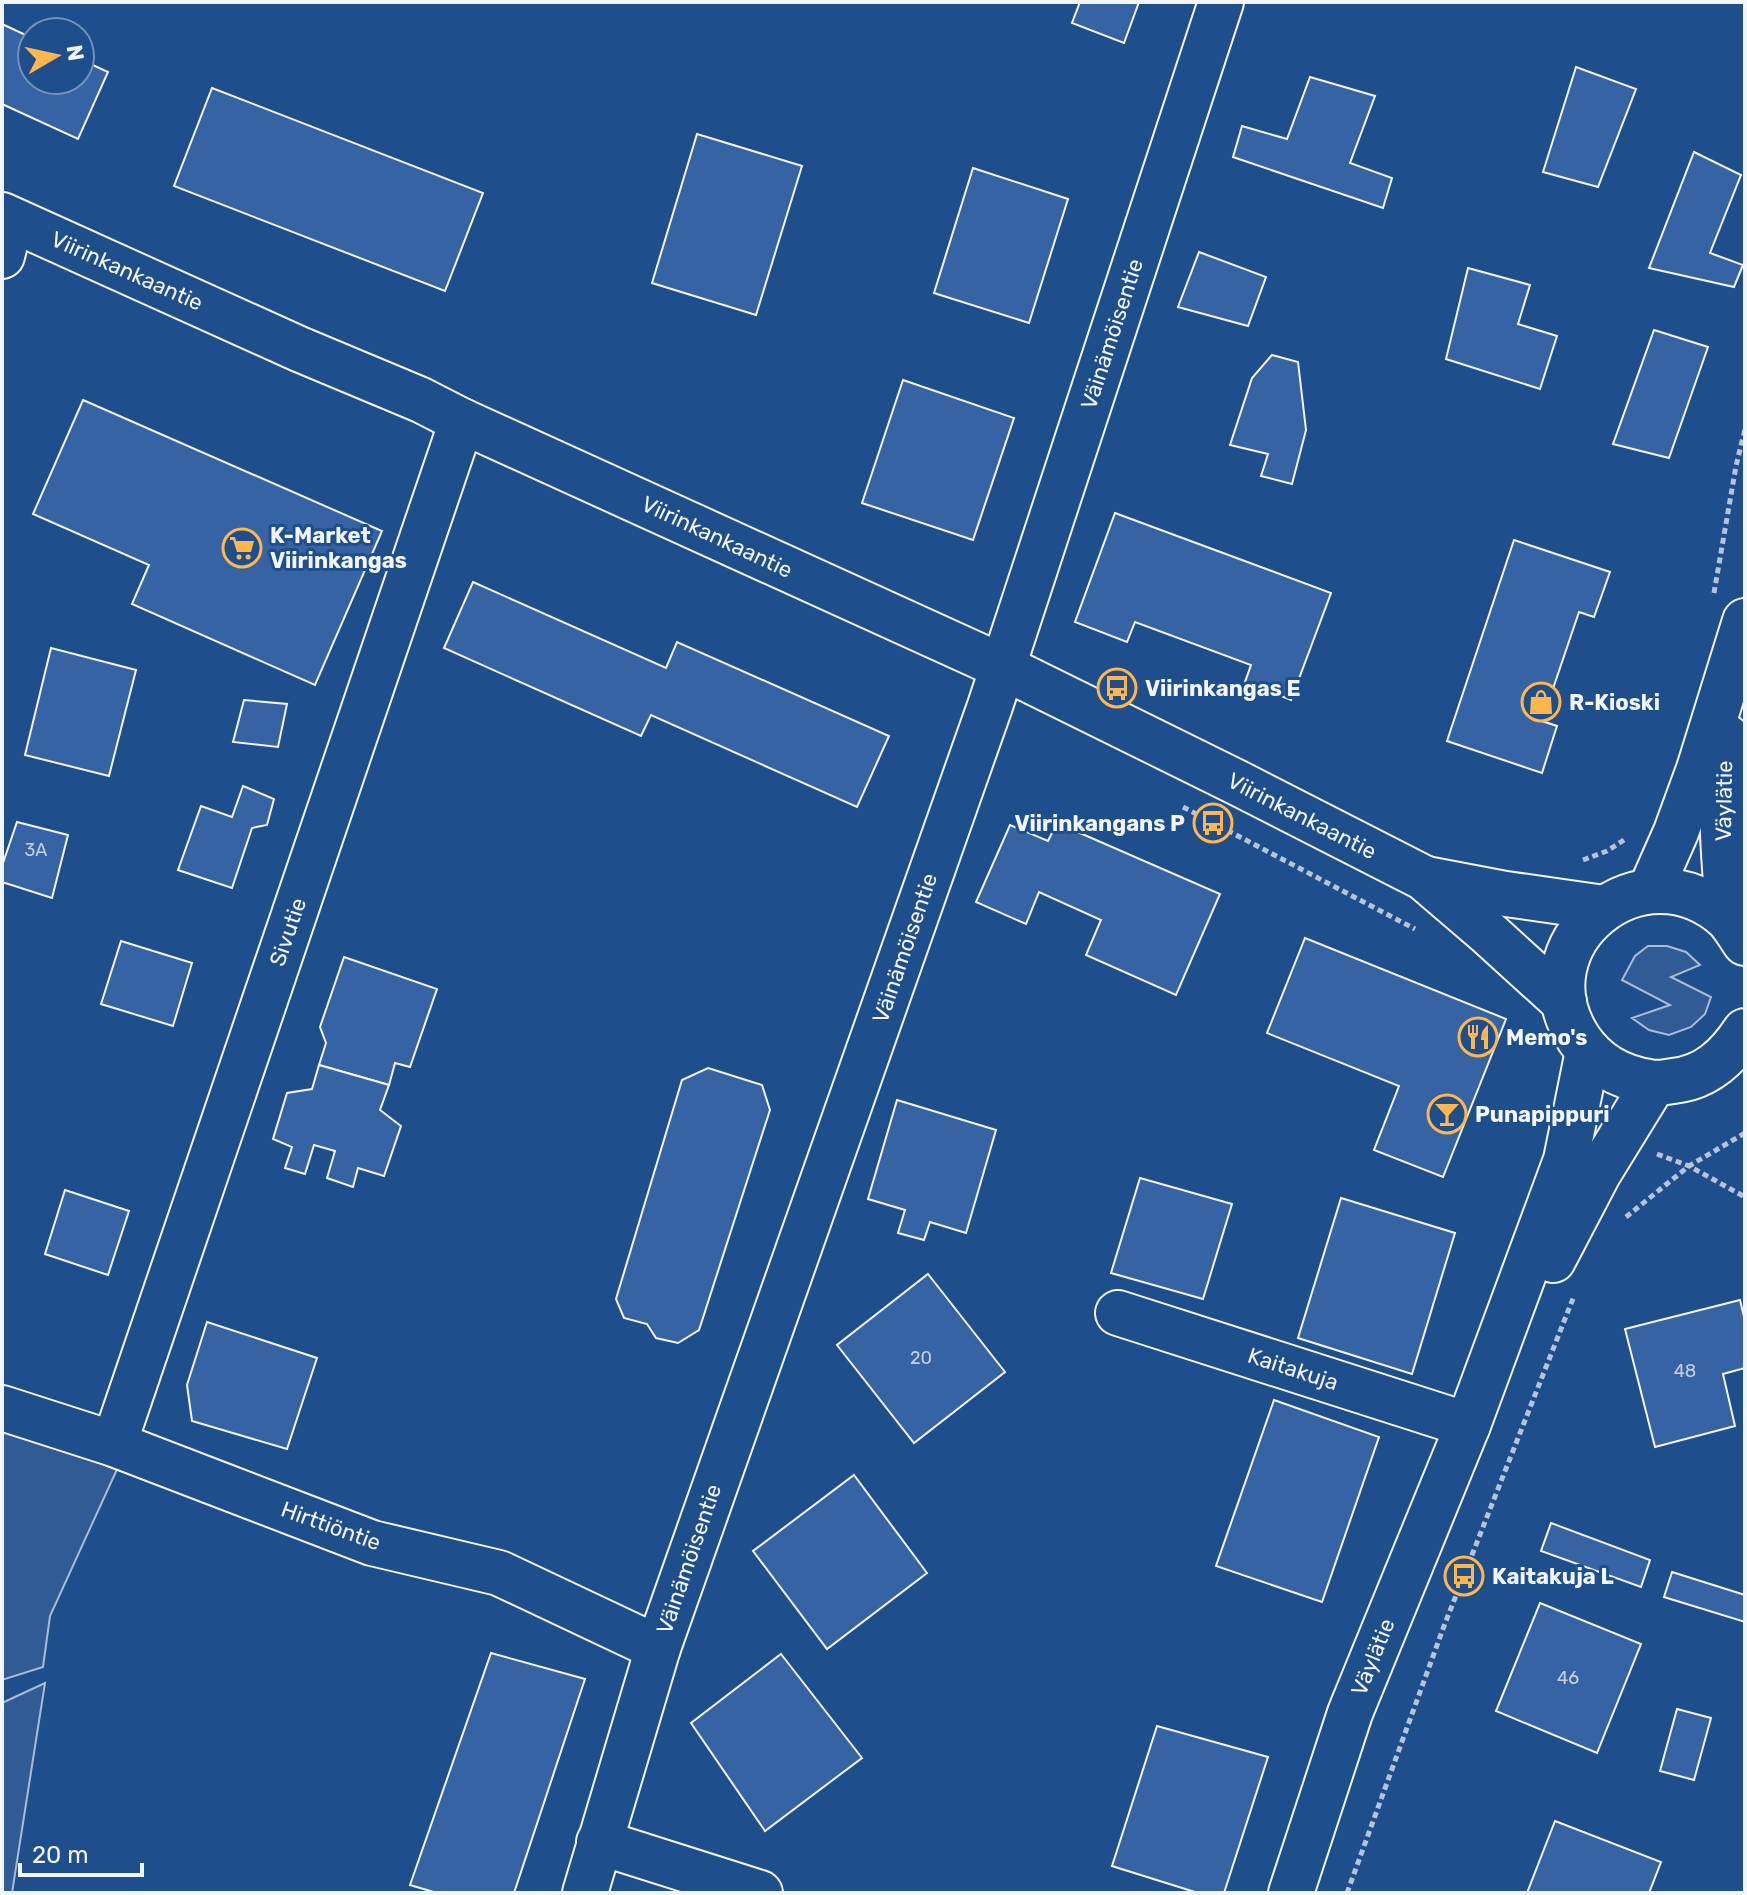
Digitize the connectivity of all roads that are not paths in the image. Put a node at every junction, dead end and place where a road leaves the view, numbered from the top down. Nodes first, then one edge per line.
1 (1221, 2) edge
2 (5, 230) edge
3 (462, 421) junction
4 (1743, 628) edge
5 (1003, 667) junction
6 (1424, 878) junction
7 (1650, 891) junction
8 (1604, 908) junction
9 (1737, 931) edge
10 (1564, 1002) junction
11 (1745, 1031) edge
12 (1588, 1051) junction
13 (1731, 1070) edge
14 (1654, 1083) junction
15 (1118, 1313) dead end
16 (2, 1408) edge
17 (1468, 1425) junction
18 (114, 1444) junction
19 (658, 1648) junction
20 (599, 1842) junction
21 (585, 1893) edge
22 (760, 1893) edge
23 (1291, 1893) edge

1 - 5 street, Väinämöisentie
2 - 3 street, Viirinkankaantie
3 - 5 street, Viirinkankaantie
3 - 18 street, Sivutie
4 - 7 street, Väylätie
4 - 9 street, Väylätie
5 - 6 street, Viirinkankaantie
5 - 19 street, Väinämöisentie
6 - 8 street, Viirinkankaantie
6 - 10 street, Viirinkankaantie
7 - 8 street
7 - 9 street
8 - 10 street
10 - 12 street
11 - 13 street
12 - 14 street
12 - 17 street, Väylätie
13 - 14 street
14 - 17 street, Väylätie
15 - 17 street, Kaitakuja
16 - 18 street, Hirttiöntie
17 - 23 street, Väylätie
18 - 19 street, Hirttiöntie
19 - 20 street, Väinämöisentie
20 - 21 street, Väinämöisentie
20 - 22 street

